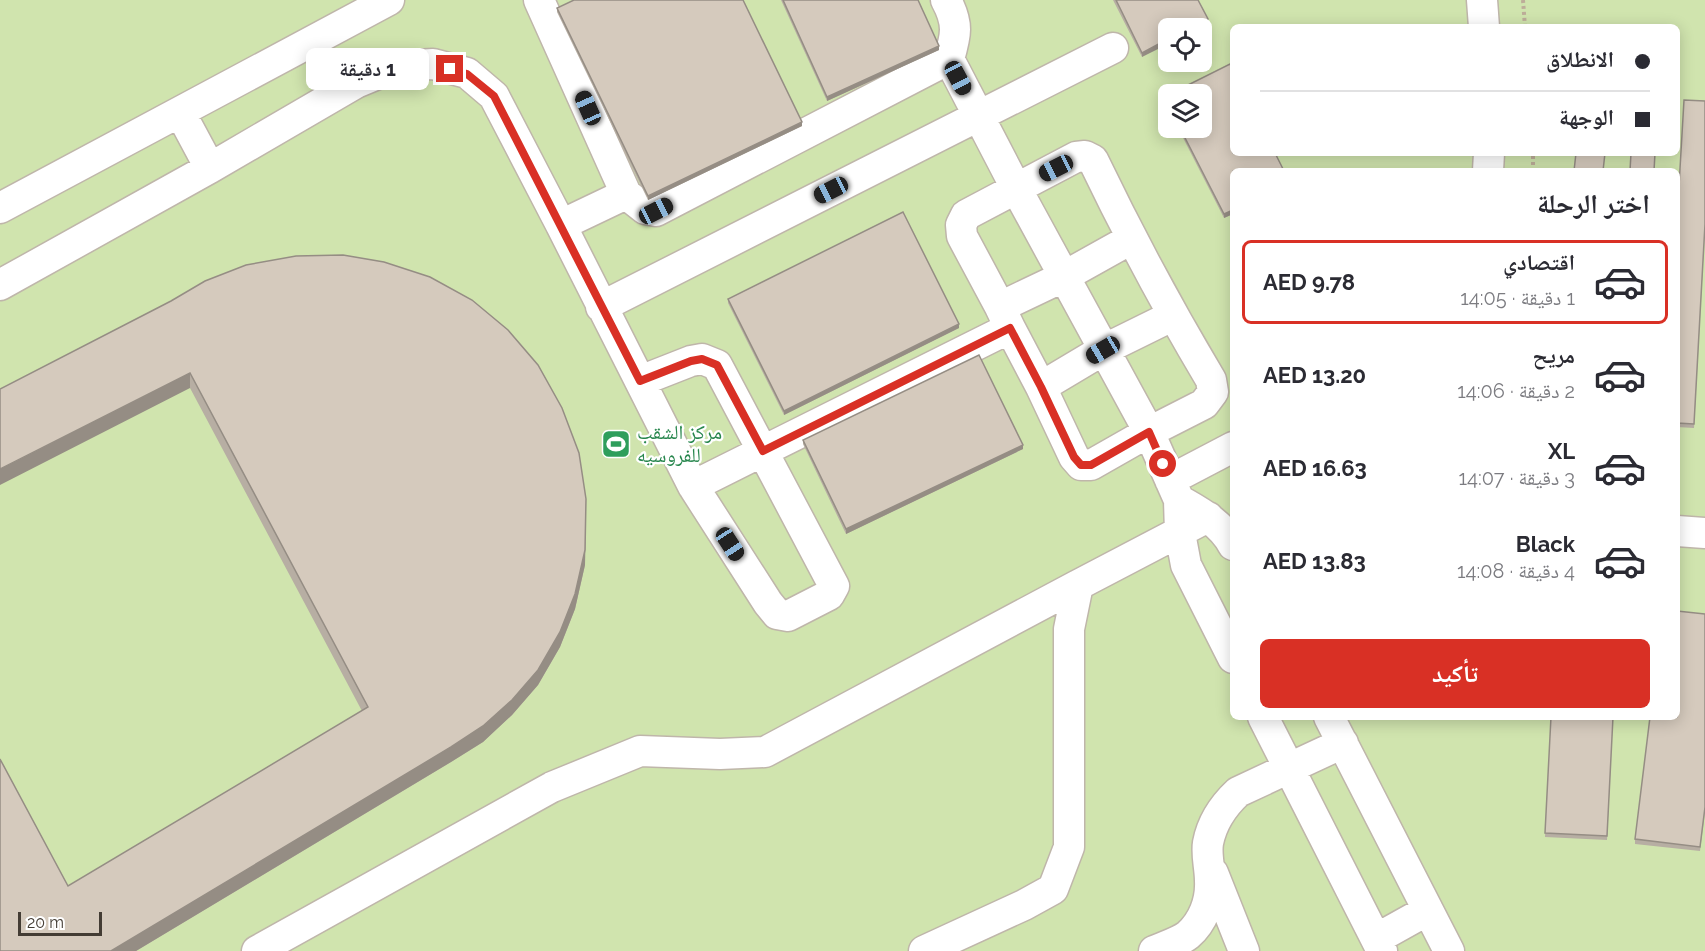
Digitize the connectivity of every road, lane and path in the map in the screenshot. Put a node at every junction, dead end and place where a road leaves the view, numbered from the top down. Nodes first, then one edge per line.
1 (389, 0) edge
2 (539, 0) edge
3 (946, 0) edge
4 (1482, 0) edge
5 (1523, 0) edge
6 (1484, 24) edge
7 (1526, 24) edge
8 (1113, 48) dead end
9 (949, 60) junction
10 (180, 112) junction
11 (978, 115) junction
12 (210, 168) junction
13 (1016, 188) junction
14 (627, 194) junction
15 (0, 208) edge
16 (561, 225) junction
17 (1131, 239) junction
18 (1063, 277) junction
19 (0, 285) edge
20 (601, 307) junction
21 (1172, 316) junction
22 (1005, 318) junction
23 (1103, 350) junction
24 (640, 381) junction
25 (1041, 387) junction
26 (1149, 432) junction
27 (1230, 449) edge
28 (763, 451) junction
29 (693, 486) junction
30 (1174, 490) junction
31 (1208, 517) junction
32 (1680, 531) edge
33 (1180, 533) junction
34 (1705, 533) edge
35 (1230, 540) edge
36 (1078, 585) junction
37 (1230, 652) edge
38 (1265, 720) edge
39 (1331, 720) edge
40 (1343, 743) junction
41 (1289, 768) junction
42 (1208, 862) junction
43 (1428, 910) junction
44 (1379, 945) edge
45 (257, 951) edge
46 (924, 951) edge
47 (1154, 951) edge
48 (1244, 951) edge
49 (1449, 951) edge

1 - 10 lane
2 - 14 lane
3 - 9 lane
4 - 6 lane
5 - 7 path
8 - 11 lane
9 - 11 lane
9 - 14 lane
10 - 12 lane
10 - 15 lane
11 - 13 lane
11 - 20 lane
12 - 16 lane
12 - 19 lane
13 - 17 lane
13 - 18 lane
13 - 22 lane
14 - 16 lane
16 - 20 lane
17 - 18 lane
17 - 21 lane
18 - 22 lane
18 - 23 lane
20 - 24 lane
21 - 23 lane
21 - 26 lane
22 - 25 lane
22 - 28 lane
23 - 25 lane
23 - 26 lane
24 - 28 lane
24 - 29 lane
25 - 26 lane
26 - 30 lane
27 - 30 lane
28 - 29 lane
28 - 29 lane
30 - 31 lane
30 - 33 lane
31 - 33 lane
31 - 35 lane
32 - 34 lane
33 - 36 lane
33 - 37 lane
36 - 45 lane
36 - 46 lane
38 - 41 lane
39 - 40 lane
40 - 41 lane
40 - 43 lane
41 - 42 lane
41 - 44 lane
42 - 47 lane
42 - 48 lane
43 - 44 lane
43 - 49 lane

